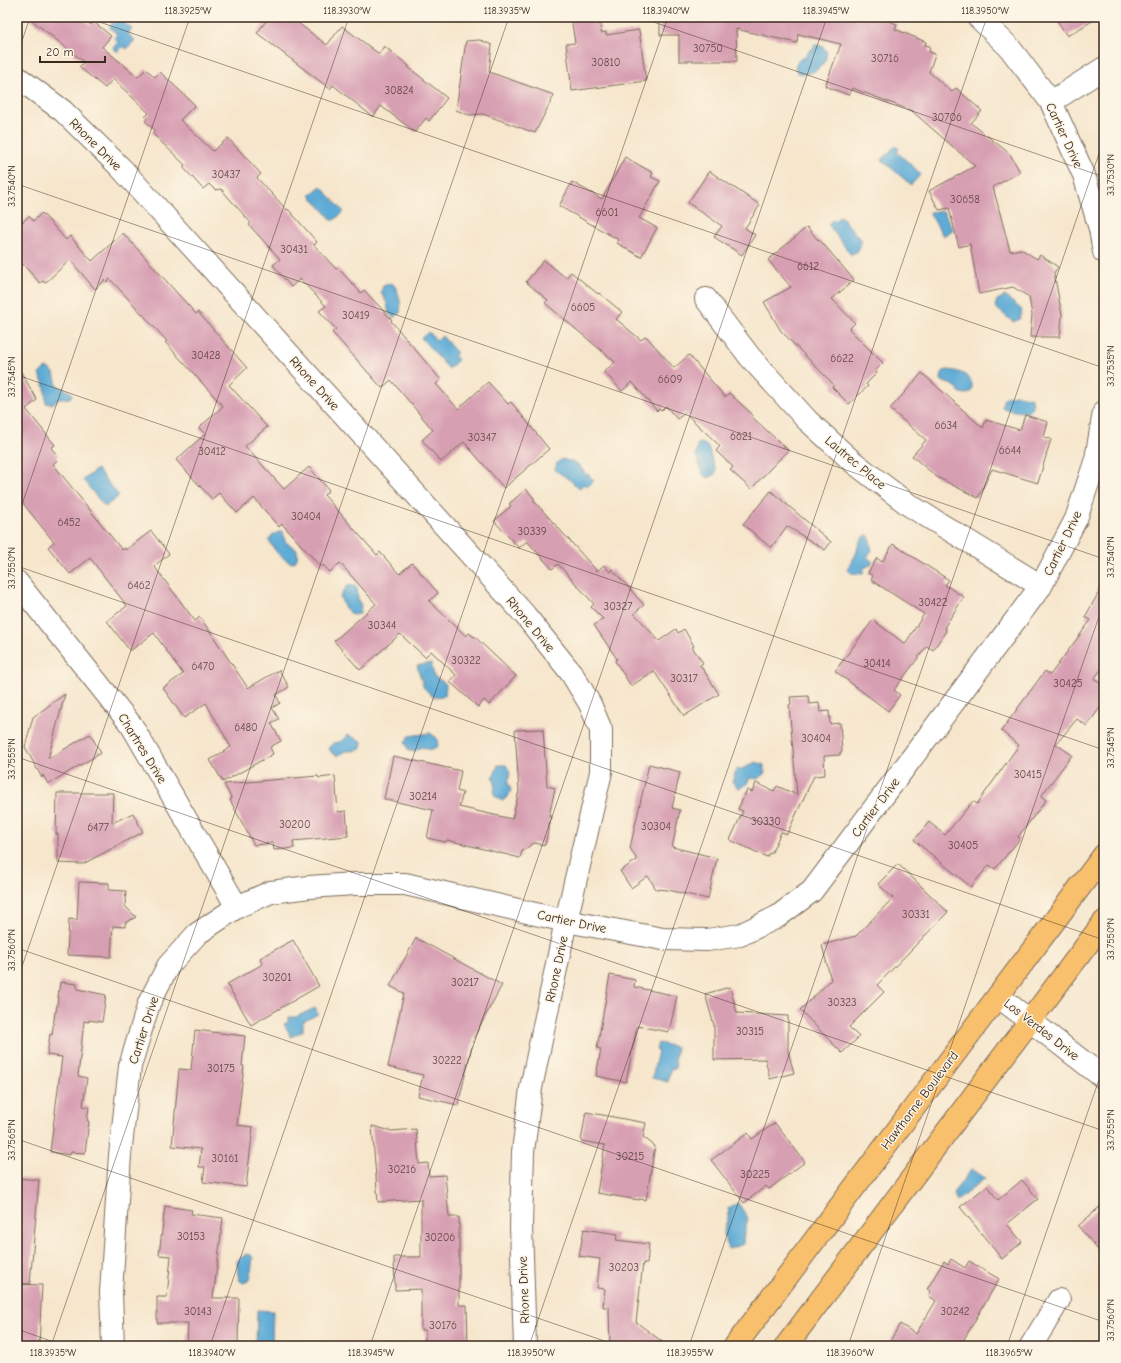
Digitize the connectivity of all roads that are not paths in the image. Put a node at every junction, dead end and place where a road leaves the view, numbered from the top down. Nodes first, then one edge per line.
1 (978, 17) edge
2 (1104, 68) edge
3 (17, 78) edge
4 (1051, 102) junction
5 (1104, 252) edge
6 (706, 298) dead end
7 (1104, 412) edge
8 (17, 582) edge
9 (1041, 586) junction
10 (1104, 855) edge
11 (237, 907) junction
12 (566, 920) junction
13 (1104, 922) edge
14 (998, 996) junction
15 (1031, 1020) junction
16 (1104, 1078) edge
17 (1058, 1300) dead end
18 (113, 1346) edge
19 (525, 1346) edge
20 (735, 1346) edge
21 (786, 1346) edge
22 (1031, 1346) edge

1 - 4 street, Cartier Drive
2 - 4 street
3 - 12 street, Rhone Drive
4 - 5 street, Cartier Drive
6 - 9 street, Lautrec Place
7 - 9 street, Cartier Drive
8 - 11 street, Chartres Drive
9 - 12 street, Cartier Drive
10 - 14 main road, Hawthorne Boulevard
11 - 12 street, Cartier Drive
11 - 18 street, Cartier Drive
12 - 19 street, Rhone Drive
13 - 15 main road
14 - 15 street, Los Verdes Drive
14 - 20 main road, Hawthorne Boulevard
15 - 16 street, Los Verdes Drive
15 - 21 main road
17 - 22 street

